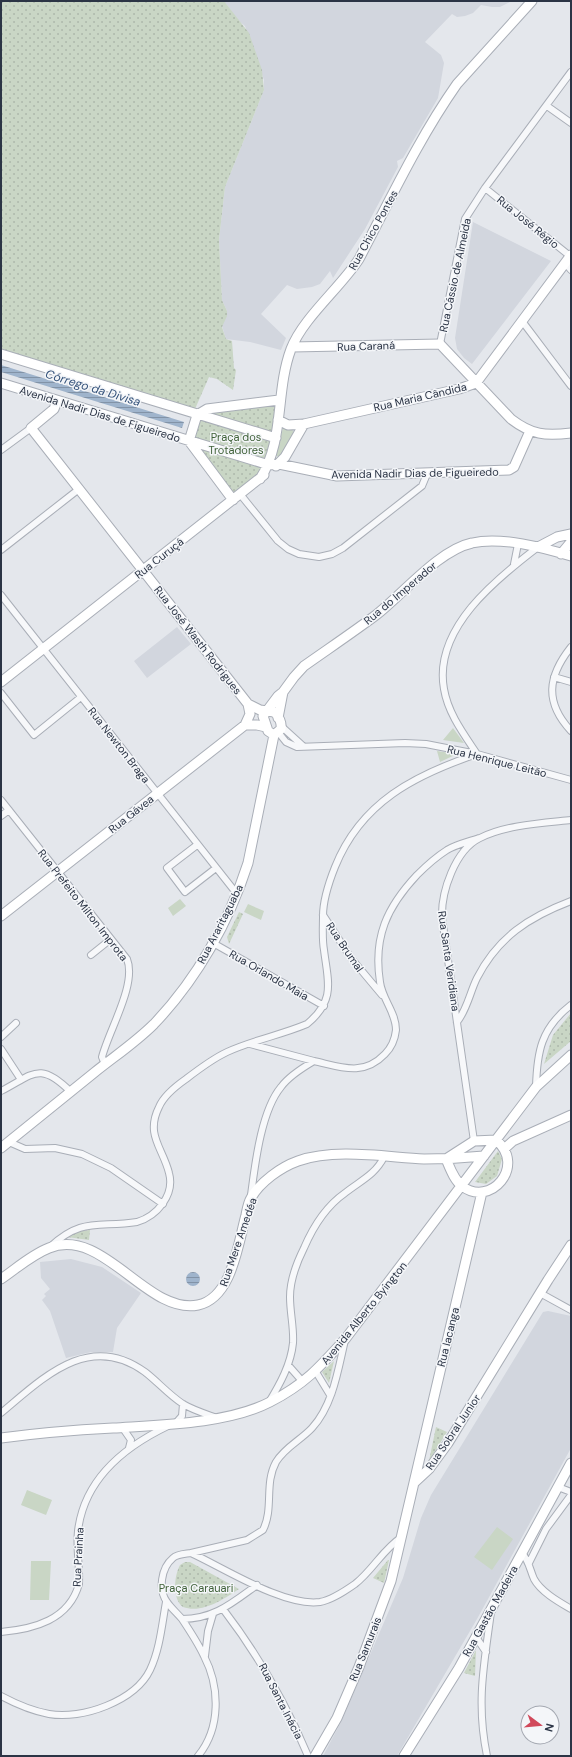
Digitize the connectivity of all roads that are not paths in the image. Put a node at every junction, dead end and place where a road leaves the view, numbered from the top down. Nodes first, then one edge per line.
1 (532, 1) edge
2 (571, 72) edge
3 (547, 106) junction
4 (571, 123) edge
5 (485, 188) junction
6 (569, 261) edge
7 (522, 321) junction
8 (440, 344) junction
9 (292, 347) junction
10 (1, 354) edge
11 (1, 383) edge
12 (476, 383) junction
13 (571, 386) edge
14 (279, 400) junction
15 (57, 401) junction
16 (197, 415) junction
17 (278, 420) junction
18 (304, 424) junction
19 (31, 428) junction
20 (530, 431) junction
21 (571, 433) edge
22 (276, 438) junction
23 (189, 441) junction
24 (1, 450) edge
25 (279, 464) junction
26 (268, 465) junction
27 (427, 474) junction
28 (260, 479) junction
29 (79, 489) junction
30 (237, 497) junction
31 (571, 534) edge
32 (571, 542) edge
33 (518, 544) junction
34 (538, 547) junction
35 (1, 550) edge
36 (561, 554) junction
37 (571, 556) edge
38 (514, 564) junction
39 (143, 570) junction
40 (1, 595) edge
41 (571, 647) edge
42 (43, 649) junction
43 (554, 677) junction
44 (1, 682) edge
45 (571, 682) edge
46 (283, 692) junction
47 (1, 693) edge
48 (81, 697) junction
49 (248, 704) junction
50 (268, 711) junction
51 (245, 725) junction
52 (266, 727) junction
53 (278, 728) junction
54 (571, 730) edge
55 (477, 754) junction
56 (571, 780) edge
57 (157, 794) junction
58 (1, 800) edge
59 (9, 810) junction
60 (1, 816) edge
61 (571, 820) edge
62 (478, 838) junction
63 (197, 845) junction
64 (216, 868) junction
65 (58, 872) junction
66 (237, 894) junction
67 (571, 901) edge
68 (323, 915) junction
69 (1, 916) edge
70 (111, 939) junction
71 (213, 943) junction
72 (91, 955) dead end
73 (383, 996) junction
74 (571, 1005) edge
75 (324, 1006) junction
76 (457, 1022) junction
77 (16, 1023) dead end
78 (1, 1037) edge
79 (249, 1043) junction
80 (1, 1049) edge
81 (571, 1055) edge
82 (314, 1061) junction
83 (106, 1064) junction
84 (20, 1078) junction
85 (536, 1087) junction
86 (1, 1091) edge
87 (71, 1092) junction
88 (571, 1115) edge
89 (505, 1128) junction
90 (496, 1140) junction
91 (474, 1141) junction
92 (513, 1141) junction
93 (9, 1142) junction
94 (1, 1148) edge
95 (504, 1149) junction
96 (484, 1156) junction
97 (384, 1157) junction
98 (446, 1159) junction
99 (462, 1185) junction
100 (482, 1192) junction
101 (250, 1199) junction
102 (163, 1204) junction
103 (571, 1245) edge
104 (50, 1247) junction
105 (1, 1279) edge
106 (540, 1293) junction
107 (571, 1310) edge
108 (346, 1338) junction
109 (288, 1365) junction
110 (316, 1372) junction
111 (303, 1382) junction
112 (330, 1396) junction
113 (269, 1403) junction
114 (183, 1404) junction
115 (1, 1413) edge
116 (217, 1418) junction
117 (173, 1424) junction
118 (122, 1427) junction
119 (1, 1438) edge
120 (129, 1448) junction
121 (571, 1463) edge
122 (415, 1482) junction
123 (558, 1486) junction
124 (571, 1493) edge
125 (551, 1500) junction
126 (564, 1503) junction
127 (402, 1537) junction
128 (213, 1547) junction
129 (191, 1553) junction
130 (522, 1553) junction
131 (209, 1561) junction
132 (529, 1563) junction
133 (257, 1585) junction
134 (166, 1602) junction
135 (223, 1609) junction
136 (492, 1609) junction
137 (571, 1609) edge
138 (214, 1614) junction
139 (182, 1619) junction
140 (1, 1632) edge
141 (476, 1637) junction
142 (486, 1652) junction
143 (204, 1656) junction
144 (1, 1696) edge
145 (198, 1756) edge
146 (308, 1756) edge
147 (315, 1756) edge
148 (404, 1756) edge
149 (487, 1756) edge

1 - 9 street, Rua Chico Pontes
2 - 3 street, Rua Cássio de Almeida
3 - 4 street
3 - 5 street, Rua Cássio de Almeida
5 - 6 street, Rua José Régio
5 - 8 street, Rua Cássio de Almeida
6 - 7 street, Rua Maria Cândida
7 - 12 street, Rua Maria Cândida
7 - 13 street
8 - 9 street, Rua Caraná
8 - 12 street, Rua Cássio de Almeida
9 - 14 street, Rua Chico Pontes
10 - 16 street
11 - 15 street, Avenida Nadir Dias de Figueiredo
12 - 18 street, Rua Maria Cândida
12 - 20 street, Rua Cássio de Almeida
14 - 16 street
14 - 17 street, Rua Chico Pontes
15 - 19 street
15 - 23 street, Avenida Nadir Dias de Figueiredo
16 - 22 street
16 - 23 street
17 - 18 street, Rua Maria Cândida
17 - 22 street, Rua Chico Pontes
18 - 25 street, Rua Curuçá
19 - 24 street
19 - 29 street, Rua José Wasth Rodrigues
20 - 21 street, Rua Cássio de Almeida
20 - 27 street, Avenida Nadir Dias de Figueiredo
22 - 26 street, Rua Chico Pontes
23 - 26 street, Avenida Nadir Dias de Figueiredo
23 - 30 street
25 - 26 street, Avenida Nadir Dias de Figueiredo
25 - 27 street, Avenida Nadir Dias de Figueiredo
25 - 28 street, Rua Curuçá
26 - 28 street, Rua Chico Pontes
27 - 30 street
28 - 30 street, Rua Curuçá
29 - 35 street
29 - 39 street, Rua José Wasth Rodrigues
30 - 39 street, Rua Curuçá
31 - 34 street
32 - 36 street
33 - 34 street, Rua do Imperador
33 - 38 street
33 - 46 street, Rua do Imperador
34 - 36 street, Rua do Imperador
34 - 38 street
36 - 37 street, Rua do Imperador
38 - 55 street
39 - 42 street, Rua Curuçá
39 - 49 street, Rua José Wasth Rodrigues
40 - 42 street, Rua Newton Braga
41 - 43 street
42 - 44 street, Rua Curuçá
42 - 48 street, Rua Newton Braga
43 - 45 street
43 - 54 street
46 - 50 street, Rua do Imperador
46 - 53 street, Rua do Imperador
47 - 48 street
48 - 57 street, Rua Newton Braga
49 - 50 street, Rua José Wasth Rodrigues
49 - 51 street
50 - 52 street
50 - 53 street, Rua José Wasth Rodrigues
51 - 52 street
51 - 57 street, Rua Gávea
52 - 53 street
53 - 55 street, Rua Henrique Leitão
53 - 66 street, Rua Araritaguaba
55 - 56 street, Rua Henrique Leitão
55 - 68 street
57 - 63 street, Rua Newton Braga
57 - 65 street, Rua Gávea
58 - 59 street, Rua Prefeito Milton Improta
59 - 60 street
59 - 65 street, Rua Prefeito Milton Improta
61 - 62 street
62 - 73 street
62 - 76 street, Rua Santa Veridiana
63 - 64 street, Rua Newton Braga
63 - 64 street
64 - 66 street, Rua Newton Braga
65 - 69 street, Rua Gávea
65 - 70 street, Rua Prefeito Milton Improta
66 - 71 street, Rua Araritaguaba
67 - 76 street
68 - 73 street, Rua Brumal
68 - 75 street
70 - 72 street
70 - 83 street, Rua Prefeito Milton Improta
71 - 75 street, Rua Orlando Maia
71 - 83 street, Rua Araritaguaba
73 - 82 street
74 - 85 street
75 - 79 street
76 - 91 street, Rua Santa Veridiana
77 - 78 street
79 - 82 street
79 - 102 street
80 - 84 street
81 - 85 street, Avenida Alberto Byington
82 - 101 street
83 - 87 street, Rua Araritaguaba
84 - 86 street
84 - 87 street
85 - 89 street, Avenida Alberto Byington
87 - 93 street, Rua Araritaguaba
88 - 92 street
89 - 90 street, Avenida Alberto Byington
89 - 92 street
90 - 91 street
90 - 95 street
90 - 96 street, Avenida Alberto Byington
91 - 98 street
92 - 95 street
93 - 94 street, Rua Araritaguaba
93 - 102 street
95 - 100 street
96 - 98 street, Rua Mere Amedéa
96 - 99 street, Avenida Alberto Byington
97 - 98 street, Rua Mere Amedéa
97 - 101 street, Rua Mere Amedéa
97 - 109 street
98 - 99 street
99 - 100 street
99 - 108 street, Avenida Alberto Byington
100 - 122 street, Rua Iacanga
101 - 104 street, Rua Mere Amedéa
102 - 104 street
103 - 106 street, Rua Sobral Junior
104 - 105 street, Rua Mere Amedéa
106 - 107 street
106 - 122 street, Rua Sobral Junior
108 - 110 street, Avenida Alberto Byington
108 - 112 street
109 - 111 street
109 - 113 street
110 - 111 street, Avenida Alberto Byington
110 - 112 street
111 - 113 street, Avenida Alberto Byington
112 - 128 street
113 - 116 street, Avenida Alberto Byington
114 - 115 street
114 - 116 street
114 - 117 street
116 - 117 street, Avenida Alberto Byington
117 - 118 street, Avenida Alberto Byington
117 - 120 street, Rua Prainha
118 - 119 street, Avenida Alberto Byington
118 - 120 street
120 - 140 street, Rua Prainha
121 - 123 street, Rua Gastão Madeira
122 - 127 street
123 - 124 street
123 - 125 street, Rua Gastão Madeira
124 - 126 street
125 - 126 street
125 - 130 street, Rua Gastão Madeira
126 - 132 street
127 - 133 street
127 - 147 street, Rua Samurais
128 - 129 street
128 - 131 street
129 - 131 street
129 - 134 street
130 - 132 street
130 - 136 street, Rua Gastão Madeira
131 - 133 street
132 - 137 street
133 - 135 street
134 - 139 street
134 - 144 street
135 - 138 street
135 - 146 street, Rua Santa Inácia
136 - 141 street, Rua Gastão Madeira
136 - 142 street
138 - 139 street
138 - 143 street
139 - 143 street
141 - 142 street
141 - 148 street, Rua Gastão Madeira
142 - 149 street
143 - 145 street

